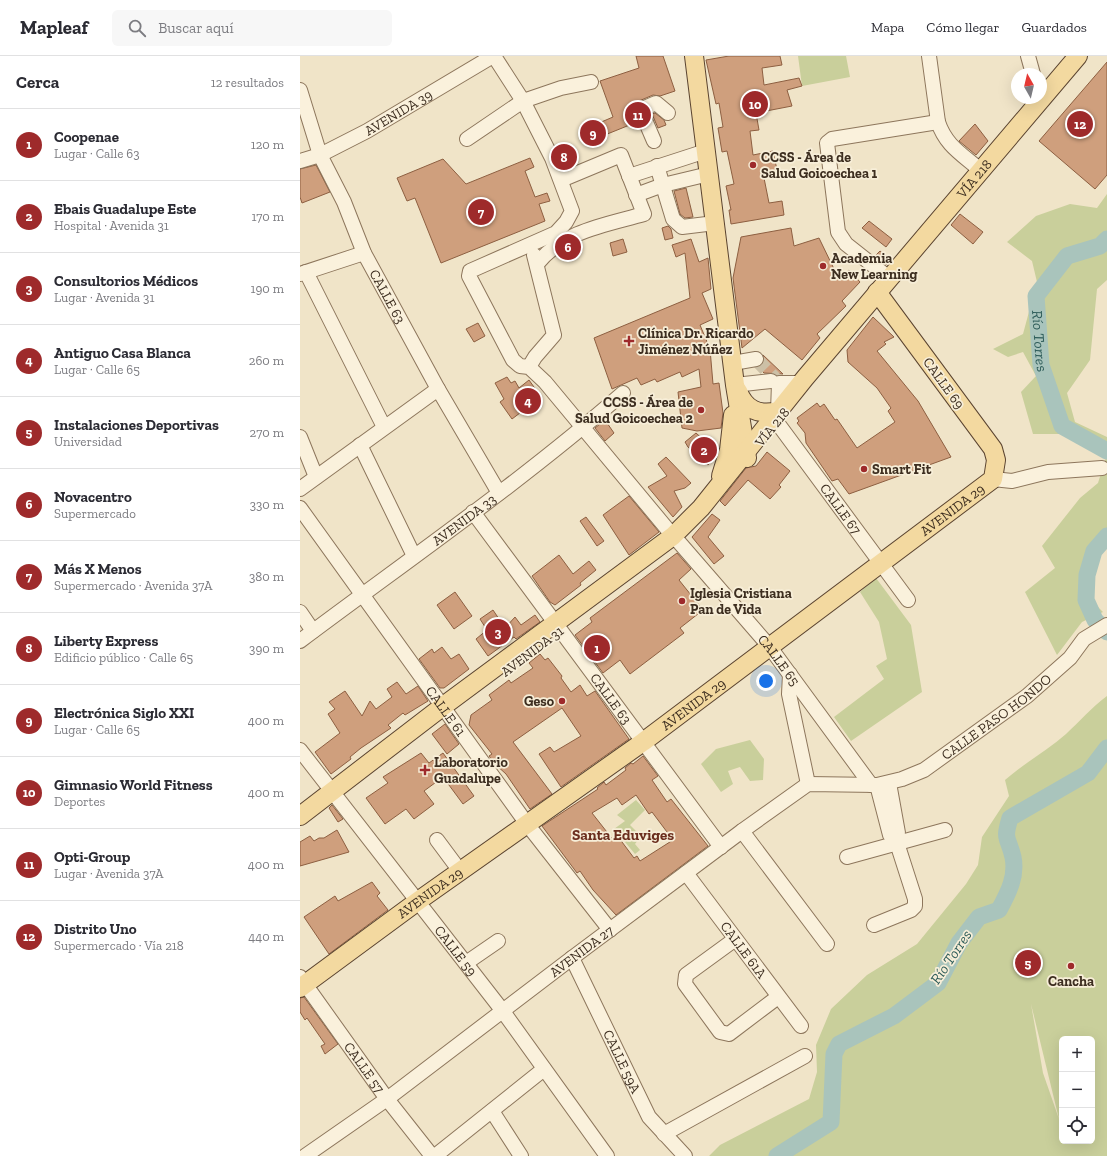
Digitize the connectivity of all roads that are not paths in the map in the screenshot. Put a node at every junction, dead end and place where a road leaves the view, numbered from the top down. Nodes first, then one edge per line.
1 (494, 56) edge
2 (694, 56) edge
3 (929, 56) edge
4 (1028, 56) edge
5 (1078, 56) edge
6 (1031, 68) edge
7 (591, 82) dead end
8 (300, 90) edge
9 (1047, 92) edge
10 (524, 101) junction
11 (1037, 104) edge
12 (668, 113) dead end
13 (938, 122) junction
14 (467, 139) dead end
15 (654, 141) dead end
16 (706, 151) junction
17 (320, 154) junction
18 (300, 161) edge
19 (658, 166) junction
20 (980, 170) junction
21 (709, 174) junction
22 (629, 176) junction
23 (560, 180) junction
24 (663, 185) junction
25 (636, 195) junction
26 (572, 215) junction
27 (715, 223) junction
28 (579, 233) junction
29 (530, 245) junction
30 (364, 253) junction
31 (537, 264) junction
32 (303, 273) edge
33 (889, 278) junction
34 (874, 297) junction
35 (756, 359) dead end
36 (733, 363) junction
37 (529, 367) junction
38 (771, 381) dead end
39 (736, 385) junction
40 (438, 389) junction
41 (623, 393) dead end
42 (775, 417) junction
43 (384, 427) junction
44 (584, 428) junction
45 (300, 437) edge
46 (360, 445) junction
47 (745, 454) junction
48 (1102, 468) dead end
49 (316, 477) junction
50 (993, 479) junction
51 (718, 487) junction
52 (300, 489) edge
53 (499, 492) junction
54 (300, 508) edge
55 (473, 512) junction
56 (676, 539) junction
57 (414, 556) junction
58 (881, 562) junction
59 (363, 596) junction
60 (908, 600) dead end
61 (300, 612) edge
62 (1107, 625) edge
63 (558, 627) junction
64 (314, 631) junction
65 (300, 642) edge
66 (769, 646) junction
67 (790, 674) junction
68 (444, 711) junction
69 (643, 742) junction
70 (300, 750) edge
71 (808, 784) junction
72 (879, 784) junction
73 (335, 794) junction
74 (300, 816) edge
75 (300, 824) edge
76 (527, 824) junction
77 (945, 830) dead end
78 (742, 831) junction
79 (436, 840) dead end
80 (897, 843) junction
81 (721, 847) junction
82 (847, 857) dead end
83 (460, 871) junction
84 (686, 873) junction
85 (418, 901) junction
86 (874, 924) dead end
87 (610, 930) junction
88 (734, 940) junction
89 (498, 941) dead end
90 (827, 944) dead end
91 (572, 958) junction
92 (466, 964) junction
93 (302, 983) edge
94 (778, 997) junction
95 (502, 1010) junction
96 (800, 1026) dead end
97 (805, 1056) dead end
98 (544, 1069) junction
99 (388, 1099) junction
100 (492, 1112) junction
101 (664, 1134) junction
102 (305, 1156) edge
103 (432, 1156) edge
104 (435, 1156) edge
105 (521, 1156) edge
106 (607, 1156) edge
107 (686, 1156) edge

1 - 10 street
1 - 17 street, AVENIDA 39
2 - 16 main road
3 - 13 street
4 - 6 street
5 - 9 main road, VÍA 218
7 - 10 street
8 - 17 street, CALLE 63
10 - 14 street
10 - 23 street
11 - 20 main road, VÍA 218
12 - 15 street
13 - 20 street
13 - 33 street
16 - 19 street
16 - 21 main road
17 - 18 street, AVENIDA 39
17 - 30 street, CALLE 63
19 - 22 street
19 - 24 street
20 - 33 main road, VÍA 218
21 - 24 street
21 - 27 main road
22 - 23 street
22 - 25 street
23 - 26 street
24 - 25 street
24 - 27 street
25 - 28 street
26 - 28 street
26 - 29 street
27 - 36 main road
28 - 31 street
29 - 31 street
29 - 37 street, CALLE 65
30 - 32 street
30 - 40 street, CALLE 63
31 - 37 street
32 - 43 street
33 - 34 main road, VÍA 218
34 - 42 main road, VÍA 218
34 - 42 main road, VÍA 218
34 - 50 main road, CALLE 69
35 - 36 street
36 - 39 main road
37 - 44 street, CALLE 65
38 - 39 street
39 - 42 main road
39 - 47 main road
39 - 51 main road
40 - 43 street
40 - 53 street, CALLE 63
41 - 44 street, AVENIDA 33
42 - 47 main road, VÍA 218
42 - 58 street, CALLE 67
43 - 46 street
44 - 53 street, AVENIDA 33
44 - 56 street, CALLE 65
45 - 49 street
46 - 49 street
46 - 57 street
47 - 51 main road, AVENIDA 31
47 - 56 main road, AVENIDA 31
48 - 50 street, AVENIDA 29
49 - 52 street
50 - 58 main road, AVENIDA 29
51 - 56 main road, AVENIDA 31
53 - 55 street, AVENIDA 33
54 - 59 street, CALLE 61
55 - 57 street, AVENIDA 33
55 - 63 street, CALLE 63
56 - 63 main road, AVENIDA 31
56 - 66 street, CALLE 65
57 - 59 street, AVENIDA 33
58 - 60 street, CALLE 67
58 - 66 main road, AVENIDA 29
59 - 64 street, AVENIDA 33
59 - 68 street, CALLE 61
61 - 64 street
62 - 72 street, CALLE PASO HONDO
63 - 68 main road, AVENIDA 31
63 - 69 street, CALLE 63
64 - 65 street, AVENIDA 33
66 - 67 street, CALLE 65
66 - 69 main road, AVENIDA 29
67 - 71 street
67 - 72 street, CALLE 65
68 - 73 main road, AVENIDA 31
68 - 76 street, CALLE 61
69 - 76 main road, AVENIDA 29
69 - 81 street, CALLE 63
70 - 73 street, CALLE 59
71 - 72 street
71 - 78 street, AVENIDA 27
72 - 80 street, CALLE 65
73 - 74 main road, AVENIDA 31
73 - 75 main road, AVENIDA 31
73 - 85 street, CALLE 59
76 - 83 main road, AVENIDA 29
76 - 87 street, CALLE 61
77 - 80 street
78 - 81 street, AVENIDA 27
78 - 90 street
79 - 83 street
80 - 82 street
80 - 86 street, CALLE 65
81 - 84 street, AVENIDA 27
83 - 85 main road, AVENIDA 29
84 - 87 street, AVENIDA 27
84 - 88 street, CALLE 61A
85 - 92 street, CALLE 59
85 - 93 main road, AVENIDA 29
87 - 91 street, AVENIDA 27
88 - 94 street, CALLE 61A
88 - 94 street
89 - 92 street
91 - 95 street, AVENIDA 27
91 - 101 street, CALLE 59A
92 - 95 street, CALLE 59
93 - 99 street, CALLE 57
94 - 96 street, CALLE 61A
95 - 98 street, CALLE 59
95 - 99 street, AVENIDA 27
97 - 101 street
98 - 100 street
98 - 106 street, CALLE 59
99 - 102 street, AVENIDA 27
99 - 103 street, CALLE 57
100 - 104 street
100 - 105 street
101 - 107 street, CALLE 59A

